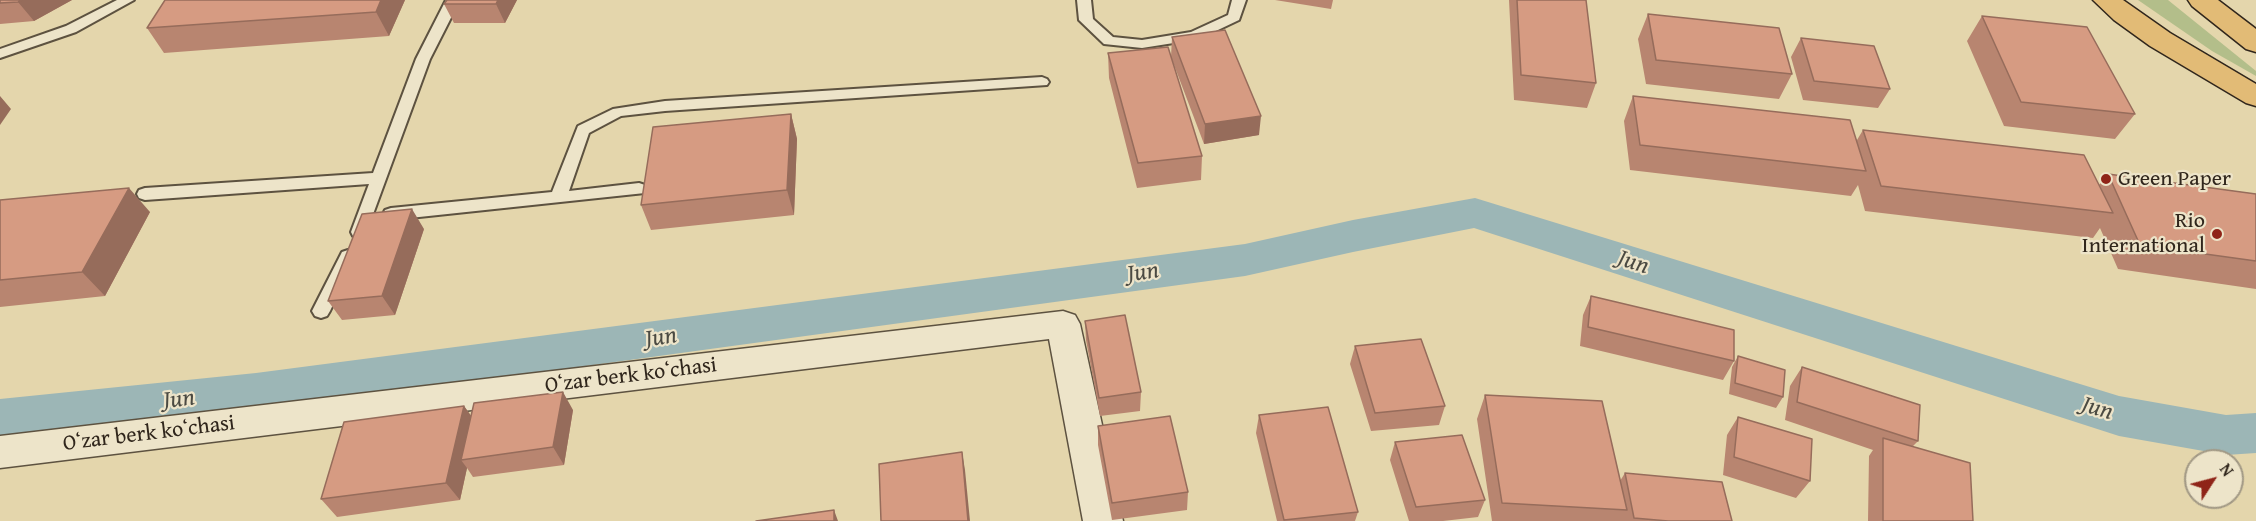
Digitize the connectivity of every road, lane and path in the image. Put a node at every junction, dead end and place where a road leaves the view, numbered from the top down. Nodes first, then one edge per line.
1 (126, 0) edge
2 (453, 0) edge
3 (1084, 0) edge
4 (1239, 0) edge
5 (2106, 0) edge
6 (2201, 0) edge
7 (2256, 43) edge
8 (0, 54) edge
9 (1042, 81) dead end
10 (2256, 96) edge
11 (380, 177) junction
12 (639, 189) dead end
13 (145, 194) dead end
14 (558, 198) junction
15 (367, 216) junction
16 (321, 311) dead end
17 (0, 452) edge
18 (1103, 521) edge

1 - 8 lane
2 - 11 lane
3 - 4 lane
5 - 10 highway
6 - 7 highway
9 - 14 lane
11 - 13 lane
11 - 15 lane
12 - 14 lane
14 - 15 lane
15 - 16 lane
17 - 18 street, Oʻzar berk koʻchasi

